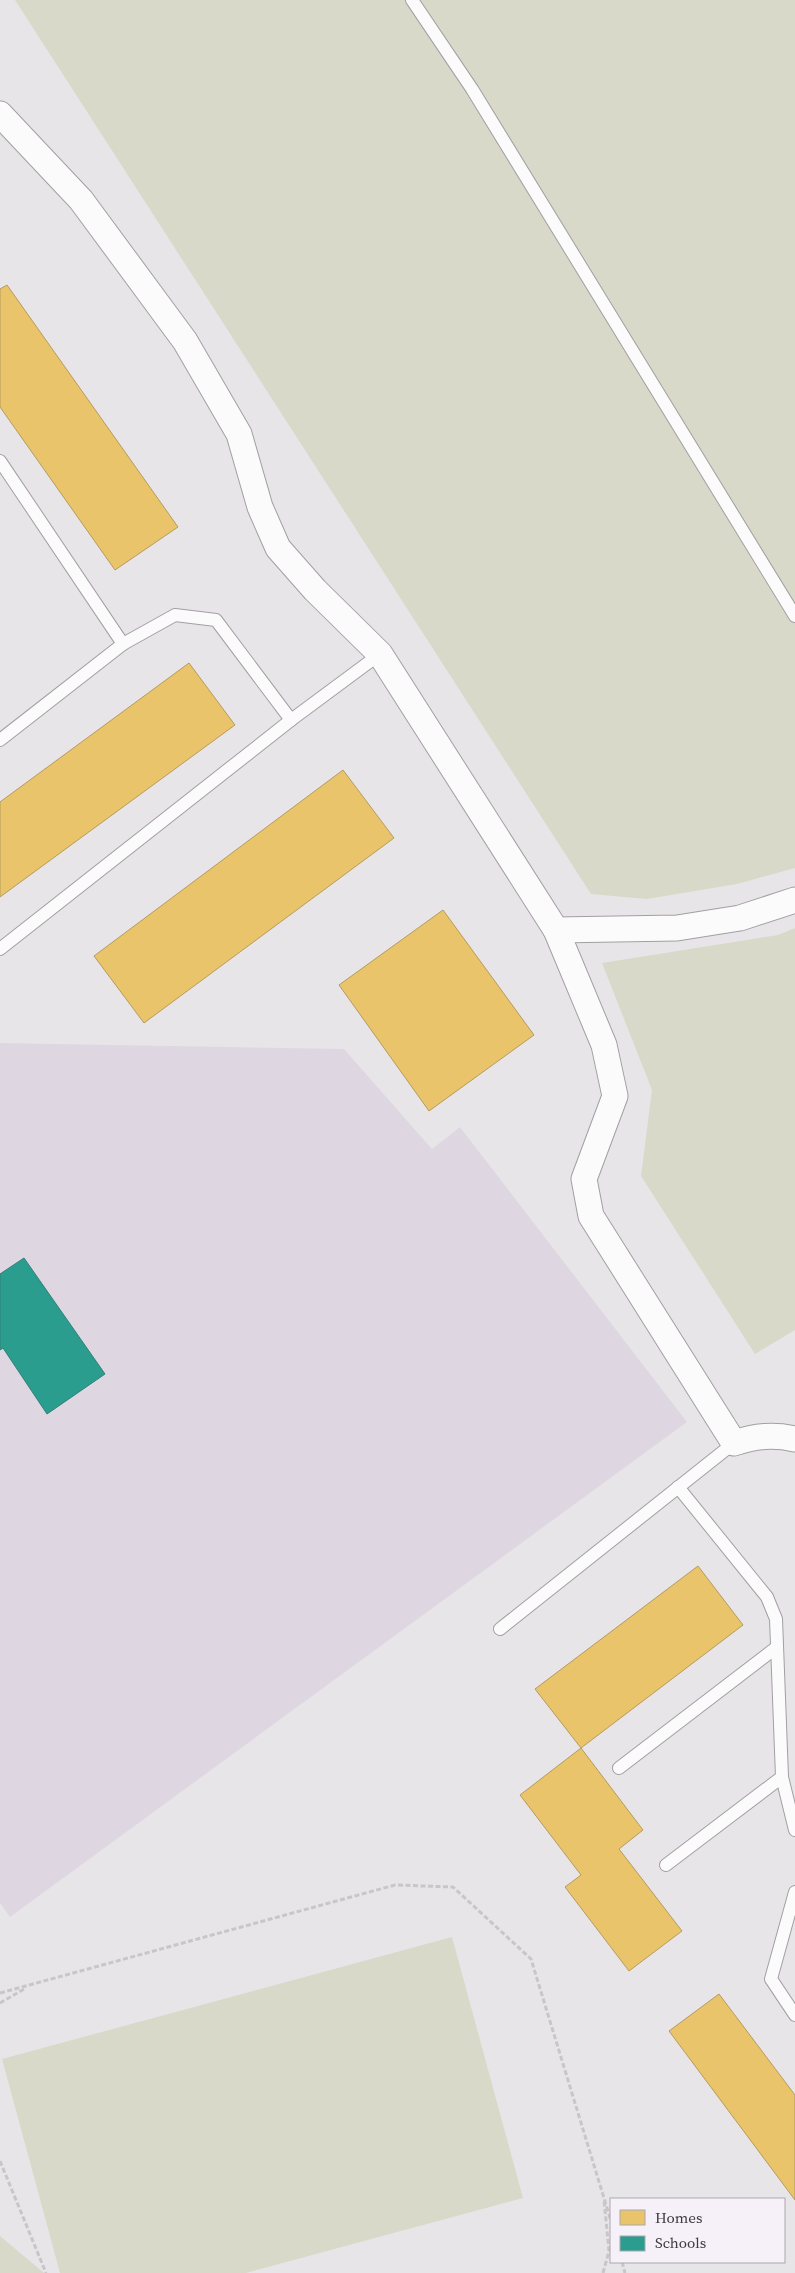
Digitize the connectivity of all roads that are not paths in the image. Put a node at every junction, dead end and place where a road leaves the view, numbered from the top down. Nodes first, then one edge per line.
1 (412, 0) edge
2 (0, 114) edge
3 (0, 461) edge
4 (795, 616) edge
5 (124, 644) junction
6 (380, 654) junction
7 (291, 720) junction
8 (0, 740) edge
9 (795, 900) edge
10 (556, 930) junction
11 (0, 948) edge
12 (795, 1438) edge
13 (734, 1443) junction
14 (678, 1488) junction
15 (500, 1629) dead end
16 (777, 1647) junction
17 (619, 1768) dead end
18 (782, 1778) junction
19 (795, 1830) edge
20 (666, 1865) dead end
21 (795, 1892) edge
22 (795, 2016) edge

1 - 4 lane
2 - 6 street
3 - 5 lane
5 - 7 lane
5 - 8 lane
6 - 7 lane
6 - 10 street
7 - 11 lane
9 - 10 street
10 - 13 street
12 - 13 street
13 - 14 lane
14 - 15 lane
14 - 16 lane
16 - 17 lane
16 - 18 lane
18 - 19 lane
18 - 20 lane
21 - 22 lane

